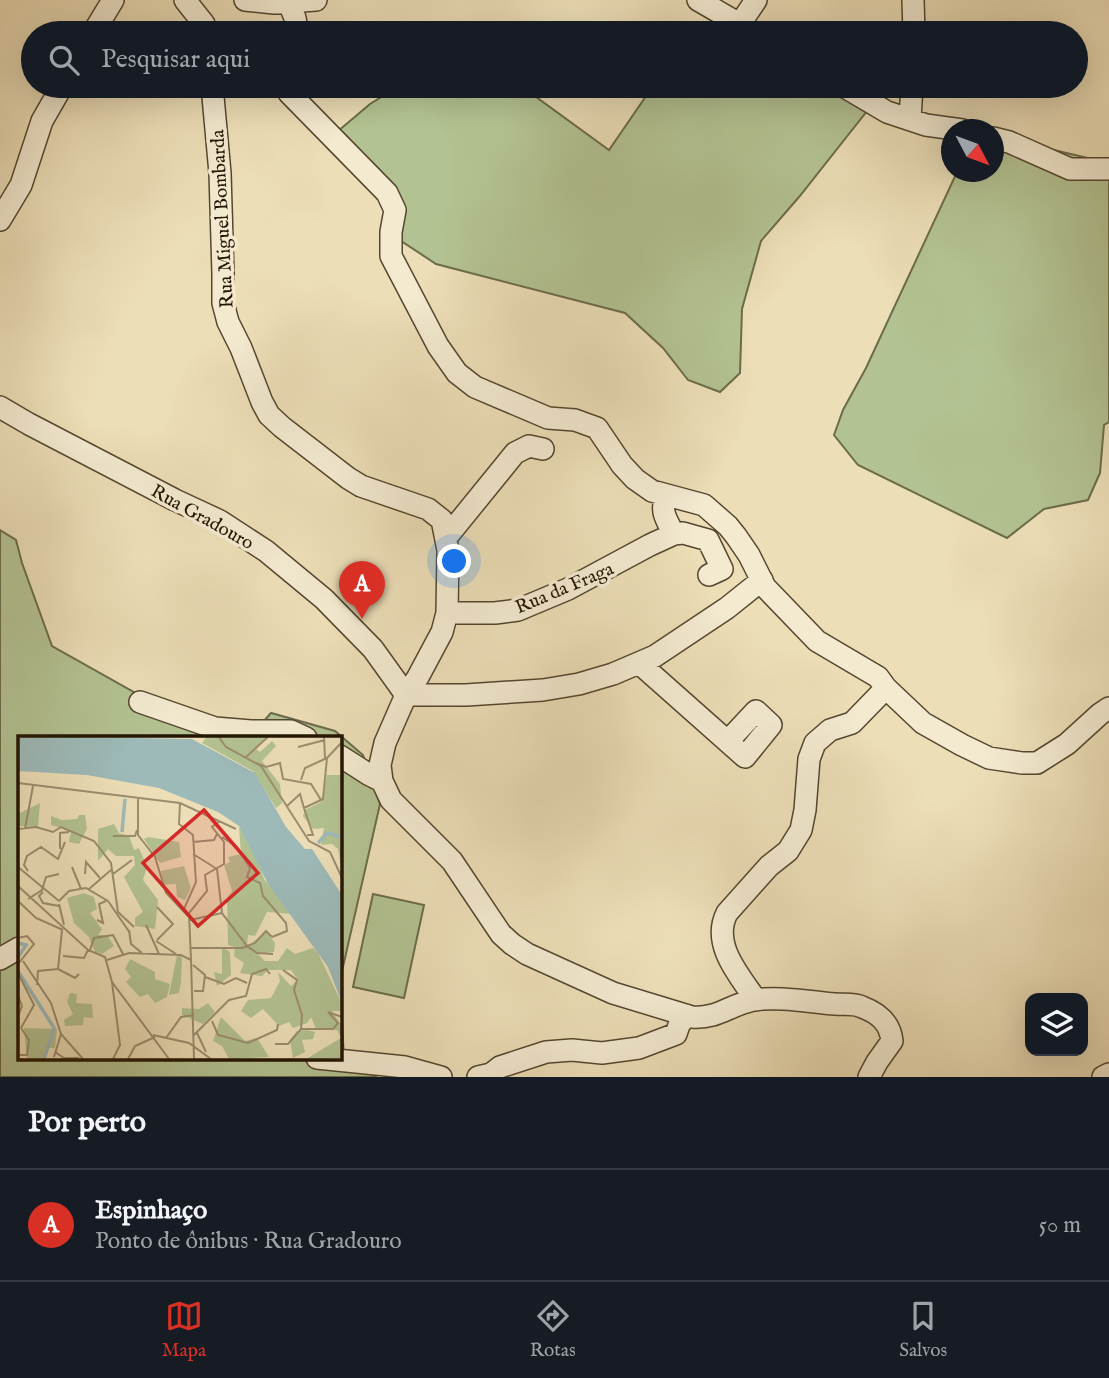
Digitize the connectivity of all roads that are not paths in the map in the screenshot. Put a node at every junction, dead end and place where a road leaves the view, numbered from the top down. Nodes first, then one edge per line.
1 (113, 0) edge
2 (185, 0) edge
3 (245, 0) edge
4 (316, 0) edge
5 (698, 0) edge
6 (756, 0) edge
7 (913, 0) edge
8 (288, 1) edge
9 (100, 21) edge
10 (202, 21) edge
11 (296, 21) edge
12 (733, 21) edge
13 (749, 21) edge
14 (914, 21) edge
15 (55, 98) edge
16 (213, 98) edge
17 (294, 98) edge
18 (863, 98) edge
19 (911, 98) edge
20 (909, 119) junction
21 (941, 127) edge
22 (1004, 141) edge
23 (1109, 169) edge
24 (0, 220) edge
25 (0, 407) edge
26 (542, 449) dead end
27 (666, 495) junction
28 (674, 534) junction
29 (446, 538) junction
30 (709, 575) dead end
31 (762, 580) junction
32 (447, 613) junction
33 (639, 663) junction
34 (886, 688) junction
35 (406, 695) junction
36 (140, 702) dead end
37 (1109, 708) edge
38 (304, 736) edge
39 (728, 741) dead end
40 (341, 757) edge
41 (382, 781) junction
42 (18, 949) edge
43 (0, 959) edge
44 (756, 1000) junction
45 (685, 1015) junction
46 (337, 1060) edge
47 (1109, 1074) edge
48 (441, 1077) edge
49 (478, 1077) edge
50 (869, 1077) edge
51 (1103, 1077) edge

1 - 9 street
2 - 10 street
3 - 8 street
4 - 8 street
5 - 12 street
6 - 13 street
7 - 14 street
8 - 11 street
15 - 24 street
16 - 29 street, Rua Miguel Bombarda
17 - 27 street
18 - 20 street
19 - 20 street
20 - 21 street
22 - 23 street
25 - 35 street, Rua Gradouro
26 - 29 street
27 - 28 street
27 - 31 street
28 - 30 street
28 - 32 street, Rua da Fraga
29 - 32 street, Rua Miguel Bombarda
31 - 33 street
31 - 34 street
32 - 35 street, Rua Miguel Bombarda
33 - 35 street
33 - 39 street
34 - 37 street
34 - 44 street
35 - 41 street, Rua Miguel Bombarda
36 - 38 street
40 - 41 street
41 - 45 street
42 - 43 street
44 - 45 street
44 - 50 street
45 - 49 street
46 - 48 street
47 - 51 street

